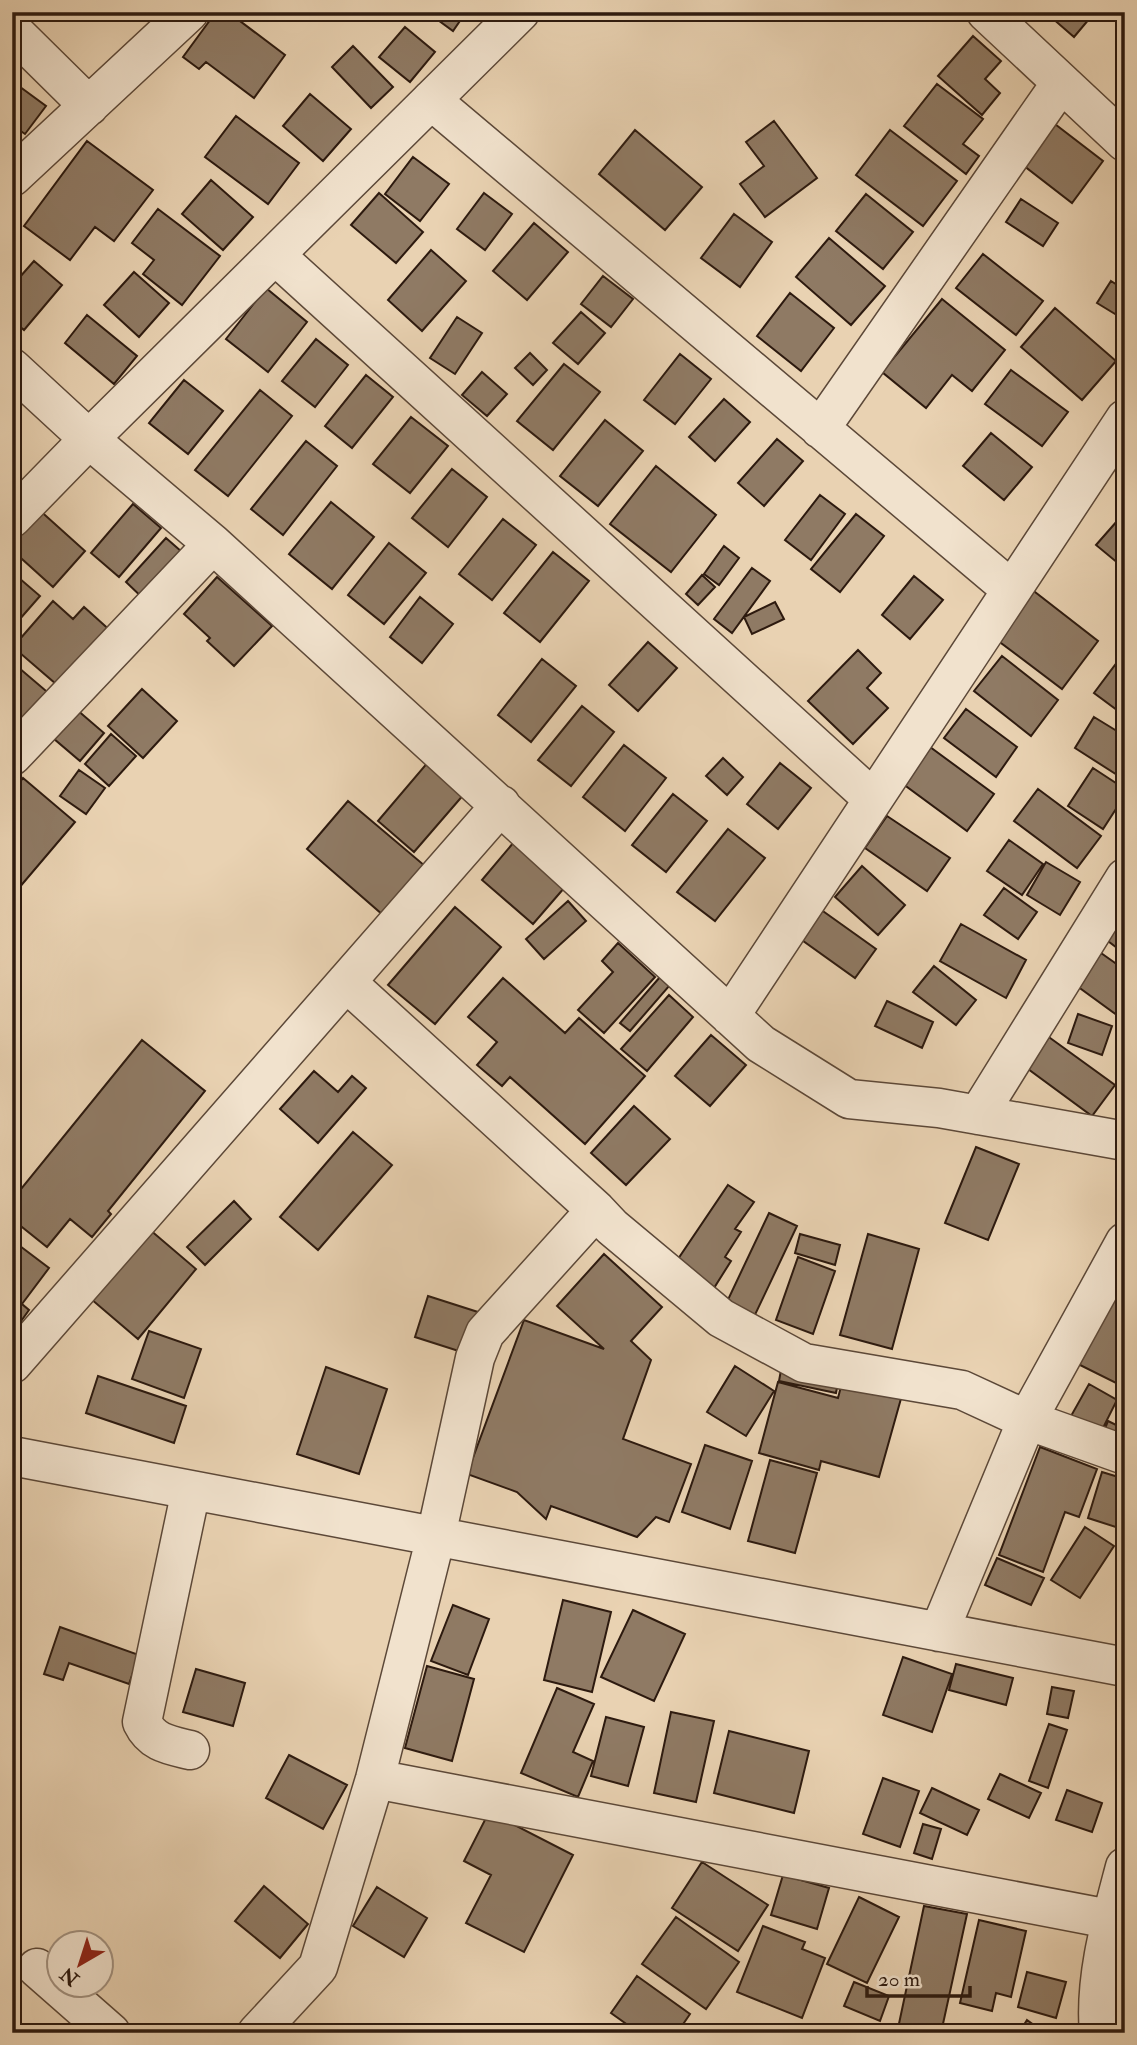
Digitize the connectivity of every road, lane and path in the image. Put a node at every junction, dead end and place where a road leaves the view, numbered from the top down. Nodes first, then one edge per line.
1 (189, 12) edge
2 (520, 12) edge
3 (986, 12) edge
4 (12, 30) edge
5 (1061, 83) junction
6 (431, 100) junction
7 (89, 106) junction
8 (1125, 142) edge
9 (12, 177) edge
10 (275, 255) junction
11 (12, 368) edge
12 (1125, 419) edge
13 (820, 429) junction
14 (89, 439) junction
15 (12, 519) edge
16 (214, 544) junction
17 (1012, 590) junction
18 (12, 756) edge
19 (873, 799) junction
20 (501, 805) junction
21 (1125, 878) edge
22 (346, 982) junction
23 (730, 1016) junction
24 (978, 1115) junction
25 (1125, 1141) edge
26 (596, 1210) junction
27 (1125, 1242) edge
28 (12, 1364) edge
29 (1027, 1420) junction
30 (1125, 1455) edge
31 (12, 1456) edge
32 (191, 1490) junction
33 (436, 1536) junction
34 (939, 1632) junction
35 (1125, 1667) edge
36 (190, 1750) dead end
37 (375, 1779) junction
38 (1125, 1867) edge
39 (1118, 1920) edge
40 (37, 1968) dead end
41 (111, 2033) edge
42 (257, 2033) edge
43 (1099, 2033) edge

1 - 7 street
2 - 6 street
3 - 5 street
4 - 7 street
5 - 8 street
5 - 13 street
6 - 10 street
6 - 13 street
7 - 9 street
10 - 14 street
10 - 19 street
11 - 14 street
12 - 17 street
13 - 17 street
14 - 15 street
14 - 16 street
16 - 18 street
16 - 20 street
17 - 19 street
19 - 23 street
20 - 22 street
20 - 23 street
21 - 24 street
22 - 26 street
22 - 28 street
23 - 24 street
24 - 25 street
26 - 29 street
26 - 33 street
27 - 29 street
29 - 30 street
29 - 34 street
31 - 32 street
32 - 33 street
32 - 36 street
33 - 34 street
33 - 37 street
34 - 35 street
37 - 39 street
37 - 42 street
38 - 39 street
39 - 43 street
40 - 41 street

